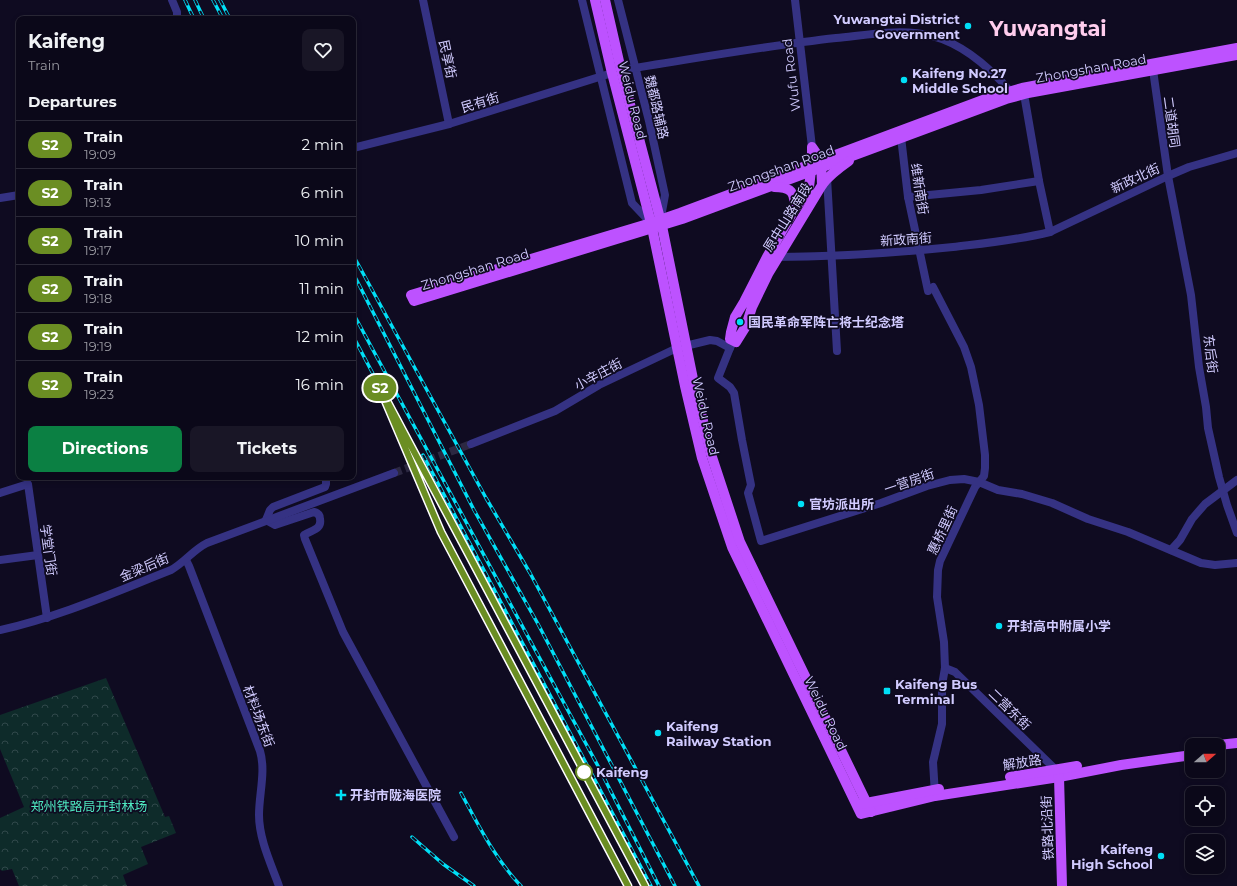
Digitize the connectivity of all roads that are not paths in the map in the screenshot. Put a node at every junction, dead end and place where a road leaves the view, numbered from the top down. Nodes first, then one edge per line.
1 (172, 0) edge
2 (422, 0) edge
3 (582, 0) edge
4 (595, 0) edge
5 (605, 0) edge
6 (618, 0) edge
7 (795, 0) edge
8 (177, 16) edge
9 (799, 42) junction
10 (1237, 48) edge
11 (1237, 55) edge
12 (635, 67) junction
13 (1153, 70) junction
14 (617, 71) junction
15 (600, 76) junction
16 (1010, 91) junction
17 (1024, 94) junction
18 (450, 124) junction
19 (901, 137) junction
20 (356, 147) edge
21 (812, 147) joint
22 (870, 148) junction
23 (1237, 153) edge
24 (816, 166) junction
25 (1168, 176) junction
26 (1039, 181) junction
27 (825, 182) junction
28 (770, 187) junction
29 (16, 195) edge
30 (908, 197) junction
31 (0, 198) edge
32 (794, 210) junction
33 (656, 224) junction
34 (1048, 233) junction
35 (918, 250) junction
36 (767, 256) junction
37 (832, 256) junction
38 (777, 257) junction
39 (930, 289) joint
40 (732, 344) junction
41 (681, 347) junction
42 (838, 351) dead end
43 (471, 444) tunnel mouth
44 (394, 473) tunnel mouth
45 (326, 480) edge
46 (1237, 480) edge
47 (979, 482) junction
48 (1223, 490) junction
49 (0, 493) edge
50 (266, 520) junction
51 (1237, 533) edge
52 (1171, 550) junction
53 (38, 555) junction
54 (0, 560) edge
55 (186, 560) junction
56 (1237, 563) edge
57 (47, 618) junction
58 (0, 630) edge
59 (945, 668) junction
60 (1237, 743) edge
61 (1225, 744) edge
62 (1237, 749) edge
63 (1185, 750) edge
64 (1225, 750) edge
65 (1185, 756) edge
66 (1058, 773) junction
67 (935, 793) junction
68 (869, 807) junction
69 (859, 810) joint
70 (454, 837) dead end
71 (279, 886) edge
72 (1062, 886) edge

1 - 8 street
2 - 18 street, 民享街
3 - 15 street
4 - 14 main road, Weidu Road
5 - 14 main road, Weidu Road
6 - 12 street, 魏都路辅路
7 - 9 street, Wufu Road
9 - 12 street, 民有街
9 - 16 street, 民有街
9 - 21 street, Wufu Road
10 - 16 main road, Zhongshan Road
11 - 13 main road, Zhongshan Road
12 - 14 street, 民有街
12 - 33 street, 魏都路辅路
13 - 17 main road, Zhongshan Road
13 - 25 street, 二道胡同
14 - 15 street, 民有街
14 - 33 main road, Weidu Road
15 - 18 street, 民有街
15 - 33 street
16 - 24 main road, Zhongshan Road
17 - 19 main road, Zhongshan Road
17 - 26 street
18 - 20 street, 民有街
19 - 22 main road, Zhongshan Road
19 - 30 street, 维新南街
21 - 24 main road
22 - 24 main road, Zhongshan Road
22 - 27 main road
23 - 25 street, 新政北街
24 - 27 main road, 原中山路南段
24 - 28 main road, Zhongshan Road
24 - 32 main road, 原中山路南段
24 - 33 main road, Zhongshan Road
25 - 34 street, 新政北街
25 - 48 street, 东后街
26 - 30 street
26 - 34 street
27 - 37 street
27 - 38 main road, 原中山路南段
28 - 32 main road
28 - 33 main road, Zhongshan Road
29 - 31 street
30 - 35 street, 维新南街
32 - 36 main road, 原中山路南段
33 - 33 main road, Zhongshan Road
33 - 41 main road, Weidu Road
34 - 35 street, 新政南街
35 - 37 street, 新政南街
35 - 39 street, 维新南街
36 - 38 street, 新政南街
36 - 40 main road, 原中山路南段
37 - 38 street, 新政南街
37 - 42 street
38 - 40 main road, 原中山路南段
39 - 47 street, 惠桥里街
40 - 41 street, 小辛庄街
40 - 47 street, 一营房街
41 - 43 street, 小辛庄街
41 - 68 main road, Weidu Road
41 - 69 main road, Weidu Road
44 - 50 street
45 - 50 street
46 - 48 street
47 - 52 street, 一营房街
47 - 59 street, 惠桥里街
48 - 51 street, 东后街
48 - 52 street
49 - 53 street, 学堂门街
50 - 55 street, 金梁后街
50 - 70 street
52 - 56 street, 一营房街
53 - 54 street
53 - 57 street, 学堂门街
55 - 57 street, 金梁后街
55 - 71 street, 材料场东街
57 - 58 street, 金梁后街
59 - 66 street, 二营东街
59 - 67 street, 惠桥里街
60 - 61 main road
62 - 64 main road
63 - 66 main road, 解放路
65 - 66 main road, 解放路
66 - 67 main road, 解放路
66 - 72 main road, 铁路北沿街
67 - 68 main road, 解放路
68 - 69 main road, 解放路

